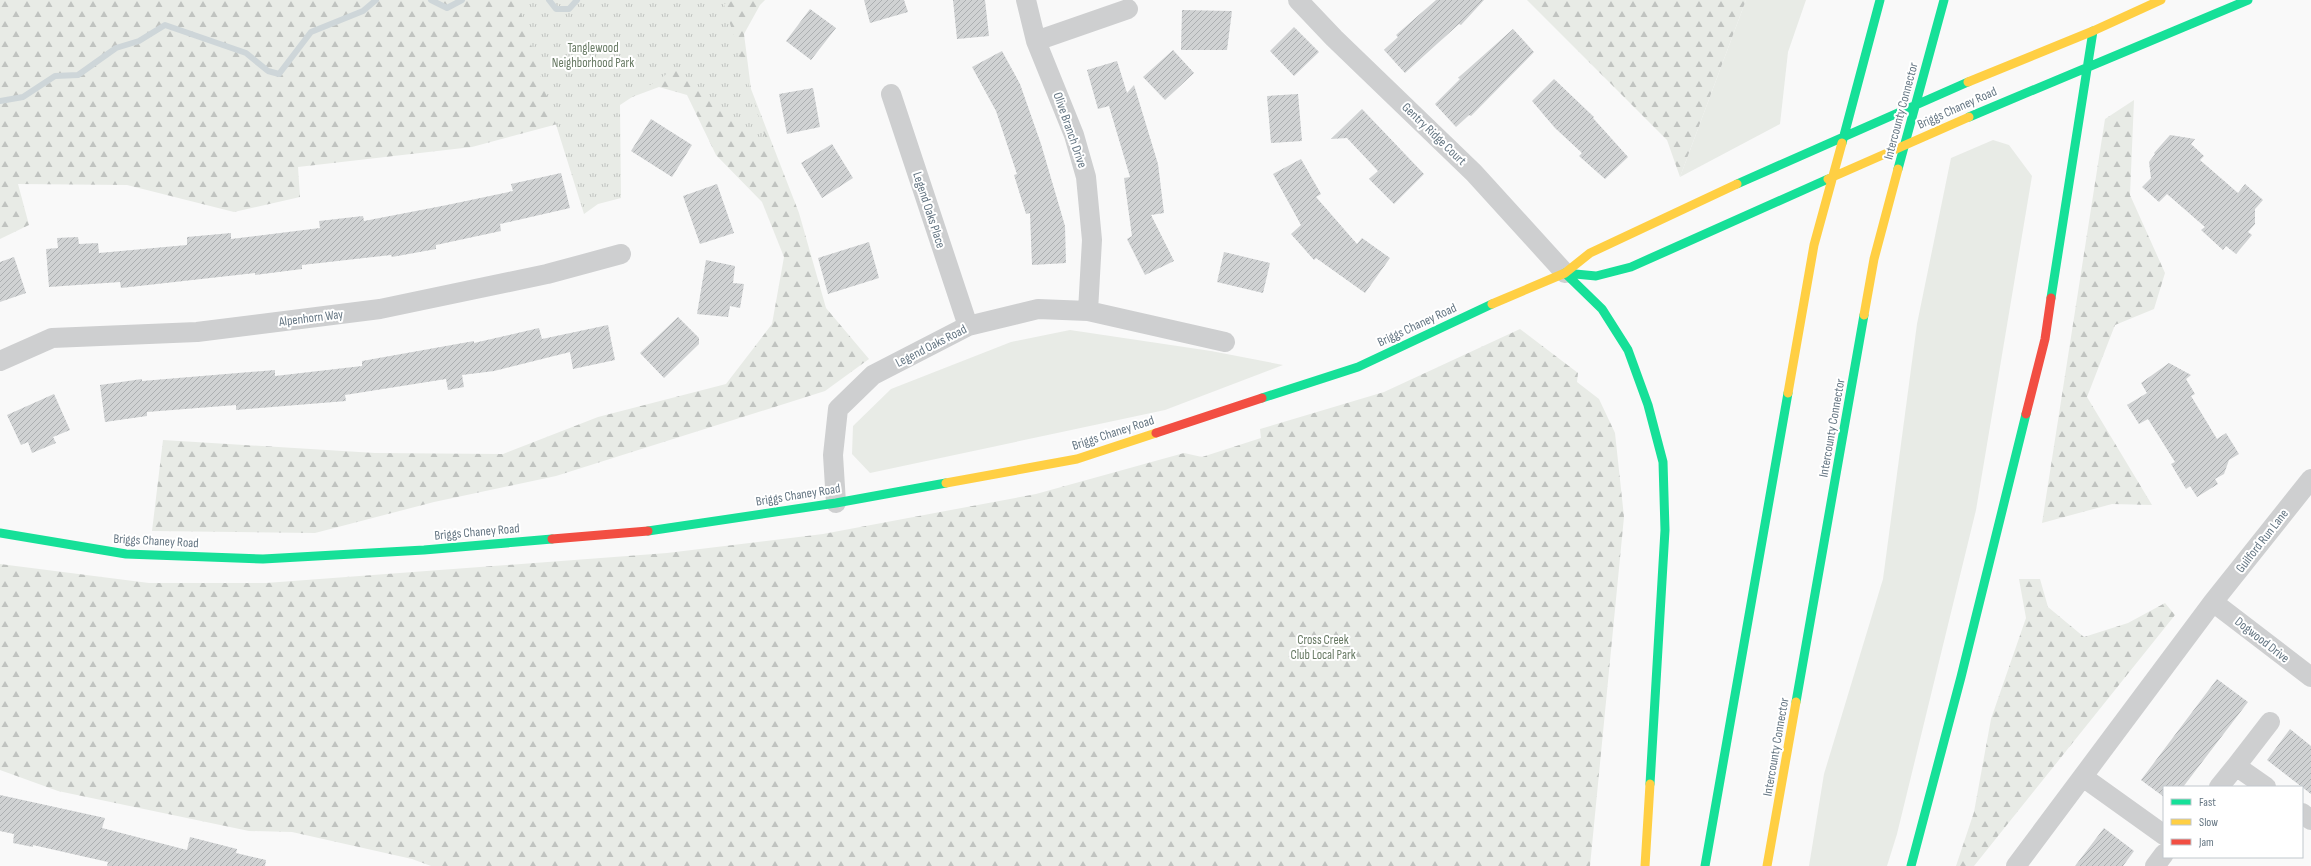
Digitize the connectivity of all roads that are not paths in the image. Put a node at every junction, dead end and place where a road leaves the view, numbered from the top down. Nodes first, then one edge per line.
1 (1026, 0) edge
2 (1298, 0) edge
3 (1880, 0) edge
4 (1944, 0) edge
5 (2161, 0) edge
6 (2248, 0) edge
7 (1128, 9) dead end
8 (2094, 31) junction
9 (1036, 41) junction
10 (2089, 68) junction
11 (891, 94) dead end
12 (621, 254) dead end
13 (1565, 272) junction
14 (1088, 311) junction
15 (968, 326) junction
16 (1226, 342) dead end
17 (0, 361) edge
18 (2311, 479) edge
19 (836, 503) junction
20 (0, 533) edge
21 (2213, 602) junction
22 (2311, 677) edge
23 (2270, 722) dead end
24 (2236, 766) junction
25 (2083, 777) junction
26 (2220, 786) edge
27 (2265, 786) edge
28 (2303, 814) edge
29 (2311, 820) edge
30 (2163, 834) edge
31 (2163, 855) edge
32 (1645, 866) edge
33 (1705, 866) edge
34 (1767, 866) edge
35 (1911, 866) edge
36 (2016, 866) edge
37 (2155, 866) edge

1 - 9 street, Olive Branch Drive
2 - 13 street, Gentry Ridge Court
3 - 33 main road
4 - 34 main road, Intercounty Connector
5 - 8 main road, Briggs Chaney Road
6 - 10 main road, Briggs Chaney Road
7 - 9 street
8 - 10 main road
8 - 13 main road, Briggs Chaney Road
9 - 14 street, Olive Branch Drive
10 - 13 main road, Briggs Chaney Road
10 - 35 main road
11 - 15 street, Legend Oaks Place
12 - 17 street, Alpenhorn Way
13 - 19 main road, Briggs Chaney Road
13 - 32 main road
14 - 15 street, Legend Oaks Road
14 - 16 street, Legend Oaks Road
15 - 19 street, Legend Oaks Road
18 - 21 street, Guilford Run Lane
19 - 20 main road, Briggs Chaney Road
21 - 22 street, Dogwood Drive
21 - 25 street, Guilford Run Lane
23 - 24 street
24 - 26 street
24 - 27 street
25 - 30 street
25 - 36 street, Guilford Run Lane
28 - 29 street
31 - 37 street

